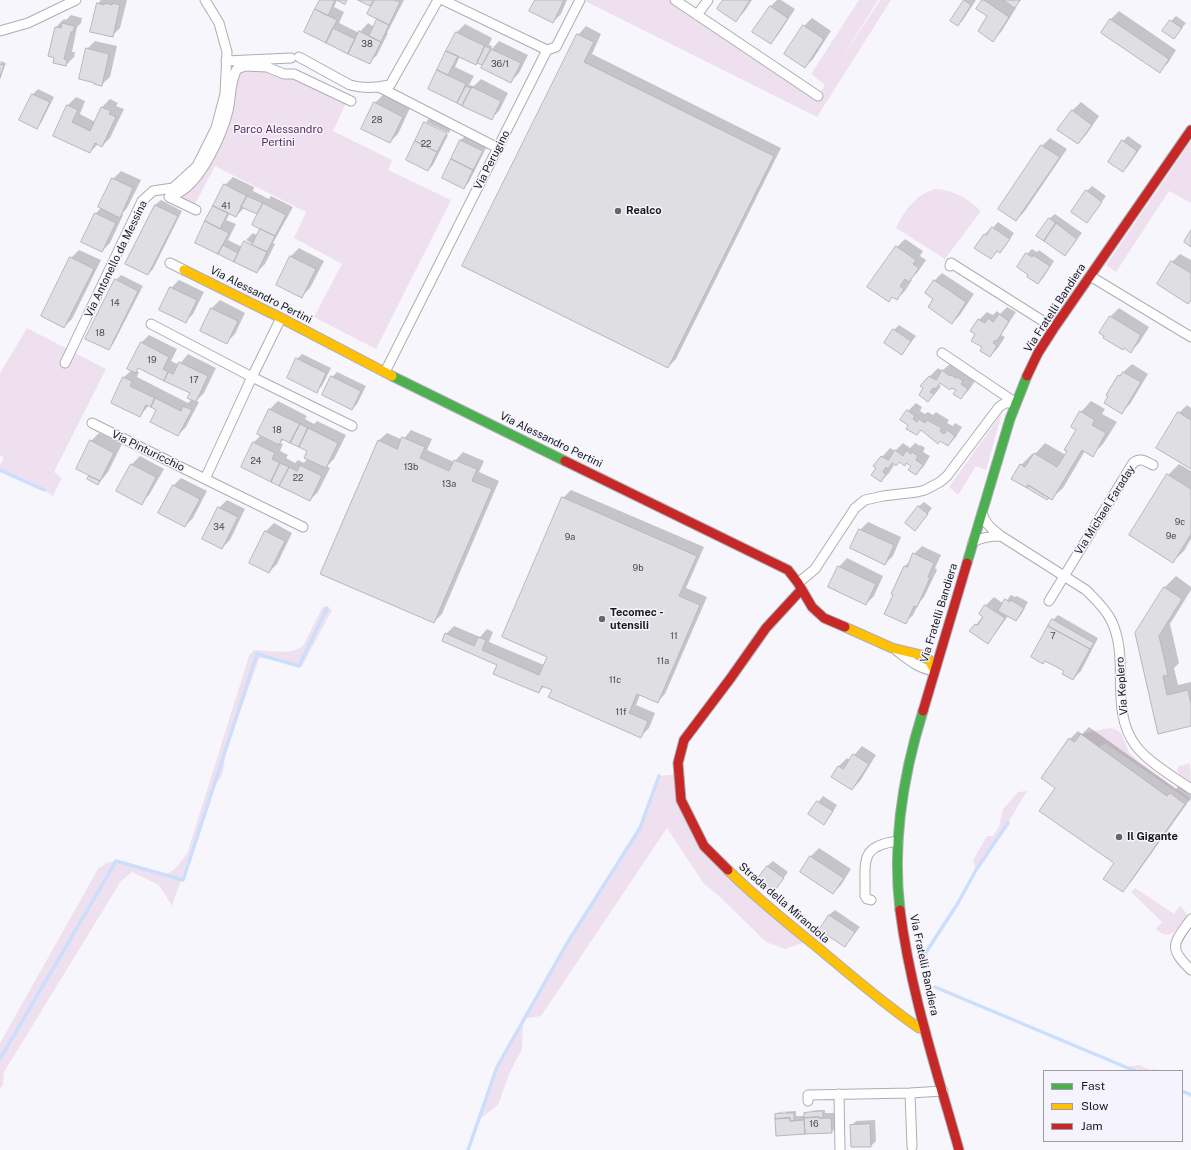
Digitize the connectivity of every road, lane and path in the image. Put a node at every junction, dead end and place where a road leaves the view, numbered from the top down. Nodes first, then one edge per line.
1 (76, 0) edge
2 (205, 0) edge
3 (438, 0) edge
4 (443, 0) edge
5 (580, 0) edge
6 (675, 0) edge
7 (708, 0) edge
8 (697, 15) junction
9 (0, 31) edge
10 (547, 50) junction
11 (226, 61) junction
12 (379, 87) junction
13 (818, 96) dead end
14 (350, 101) dead end
15 (1191, 130) edge
16 (492, 145) dead end
17 (196, 210) dead end
18 (170, 263) dead end
19 (950, 266) dead end
20 (1090, 276) junction
21 (281, 318) junction
22 (151, 324) dead end
23 (1054, 328) junction
24 (1191, 337) edge
25 (942, 353) dead end
26 (66, 363) dead end
27 (385, 372) junction
28 (252, 377) junction
29 (1016, 403) junction
30 (92, 423) dead end
31 (352, 426) dead end
32 (1152, 465) dead end
33 (205, 479) junction
34 (982, 513) junction
35 (303, 528) dead end
36 (1001, 536) junction
37 (973, 542) junction
38 (1064, 576) junction
39 (800, 587) junction
40 (1049, 601) dead end
41 (935, 670) junction
42 (1191, 789) edge
43 (898, 841) junction
44 (871, 900) dead end
45 (1191, 919) edge
46 (1191, 970) edge
47 (919, 1028) dead end
48 (943, 1091) junction
49 (910, 1093) junction
50 (839, 1094) junction
51 (808, 1101) dead end
52 (912, 1147) dead end
53 (840, 1150) edge
54 (959, 1150) edge

1 - 9 street
2 - 11 street, Via Antonello da Messina
3 - 12 street
4 - 10 street
5 - 10 street
6 - 8 street
7 - 8 street
8 - 13 street
10 - 27 street, Via Perugino
11 - 12 street, Via Perugino
11 - 26 street, Via Antonello da Messina
12 - 16 street, Via Perugino
14 - 17 street
15 - 20 street, Via Fratelli Bandiera
18 - 21 street, Via Alessandro Pertini
19 - 23 street
20 - 23 street, Via Fratelli Bandiera
20 - 24 street
21 - 27 street, Via Alessandro Pertini
21 - 28 street
22 - 28 street
23 - 29 street, Via Fratelli Bandiera
25 - 29 street
27 - 39 street, Via Alessandro Pertini
28 - 31 street
28 - 33 street
29 - 34 street, Via Fratelli Bandiera
29 - 39 street, Strada della Mirandola
30 - 33 street, Via Pinturicchio
32 - 38 street, Via Michael Faraday
33 - 35 street, Via Pinturicchio
34 - 36 street, Via Keplero
34 - 37 street, Via Fratelli Bandiera
36 - 37 street
36 - 38 street, Via Keplero
37 - 41 street, Via Fratelli Bandiera
38 - 40 street
38 - 42 street, Via Keplero
39 - 41 street, Via Alessandro Pertini
39 - 47 street, Strada della Mirandola
41 - 43 street, Via Fratelli Bandiera
43 - 44 street
43 - 48 street, Via Fratelli Bandiera
45 - 46 street
48 - 49 street
48 - 54 street, Via Fratelli Bandiera
49 - 50 street
49 - 52 street
50 - 51 street
50 - 53 street

